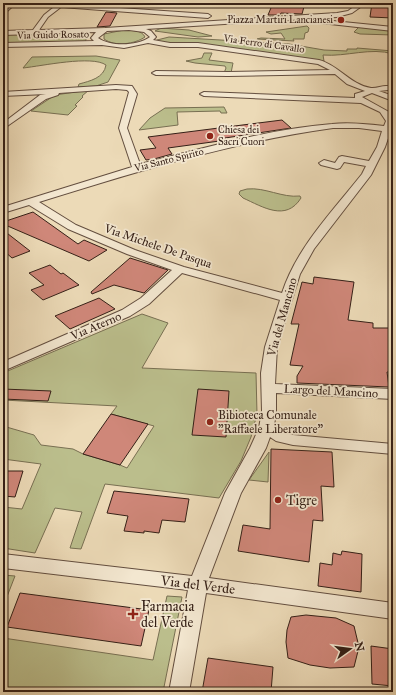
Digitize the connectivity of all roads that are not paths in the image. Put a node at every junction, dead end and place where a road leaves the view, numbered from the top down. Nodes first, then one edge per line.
1 (13, 3) edge
2 (22, 3) edge
3 (362, 3) edge
4 (59, 6) junction
5 (99, 6) edge
6 (354, 6) edge
7 (3, 14) edge
8 (301, 18) junction
9 (256, 20) junction
10 (158, 26) junction
11 (129, 28) junction
12 (393, 29) edge
13 (106, 30) junction
14 (79, 31) junction
15 (3, 32) edge
16 (35, 32) junction
17 (149, 32) junction
18 (95, 36) junction
19 (148, 41) junction
20 (104, 43) junction
21 (3, 45) edge
22 (156, 72) dead end
23 (336, 72) junction
24 (350, 82) junction
25 (390, 88) edge
26 (83, 89) junction
27 (370, 91) junction
28 (26, 92) junction
29 (3, 94) edge
30 (204, 94) dead end
31 (393, 100) edge
32 (3, 101) edge
33 (362, 102) junction
34 (3, 127) edge
35 (387, 129) junction
36 (324, 163) dead end
37 (372, 164) junction
38 (136, 168) junction
39 (30, 201) junction
40 (3, 210) edge
41 (180, 269) junction
42 (286, 298) junction
43 (3, 367) edge
44 (268, 388) junction
45 (393, 394) edge
46 (266, 428) junction
47 (393, 449) edge
48 (3, 561) edge
49 (198, 584) junction
50 (393, 611) edge
51 (179, 692) edge

1 - 7 street
2 - 4 street
3 - 6 street, Via Ferro di Cavallo
4 - 5 street
4 - 16 street
5 - 9 street
6 - 8 street, Via Ferro di Cavallo
8 - 9 street, Via Ferro di Cavallo
8 - 12 street
9 - 10 street, Via Ferro di Cavallo
10 - 11 street, Via Ferro di Cavallo
10 - 17 street
11 - 13 street, Via Guido Rosato
11 - 17 street
13 - 14 street, Via Guido Rosato
13 - 18 street
14 - 16 street, Via Guido Rosato
14 - 18 street, Via Guido Rosato
15 - 16 street, Via Guido Rosato
17 - 19 street
18 - 20 street
19 - 20 street, Via Guido Rosato
19 - 23 street, Via Ferro di Cavallo
20 - 21 street, Via Guido Rosato
22 - 23 street
23 - 24 street, Via Ferro di Cavallo
24 - 25 street
24 - 27 street, Via Ferro di Cavallo
25 - 27 street
26 - 28 street
26 - 34 street
26 - 38 street
27 - 31 street, Via Ferro di Cavallo
27 - 33 street
28 - 29 street
28 - 32 street
30 - 33 street
33 - 35 street
35 - 37 street, Via del Mancino
35 - 38 street, Via Santo Spirito
36 - 37 street
37 - 42 street, Via del Mancino
38 - 39 street, Via Santo Spirito
39 - 40 street, Via Santo Spirito
39 - 41 street, Via Michele De Pasqua
41 - 42 street, Via Michele De Pasqua
41 - 43 street, Via Aterno
42 - 44 street, Via del Mancino
44 - 45 street, Largo del Mancino
44 - 46 street, Via del Mancino
46 - 47 street
46 - 49 street, Via del Mancino
48 - 49 street, Via del Verde
49 - 50 street, Via del Verde
49 - 51 street, Via del Mancino

